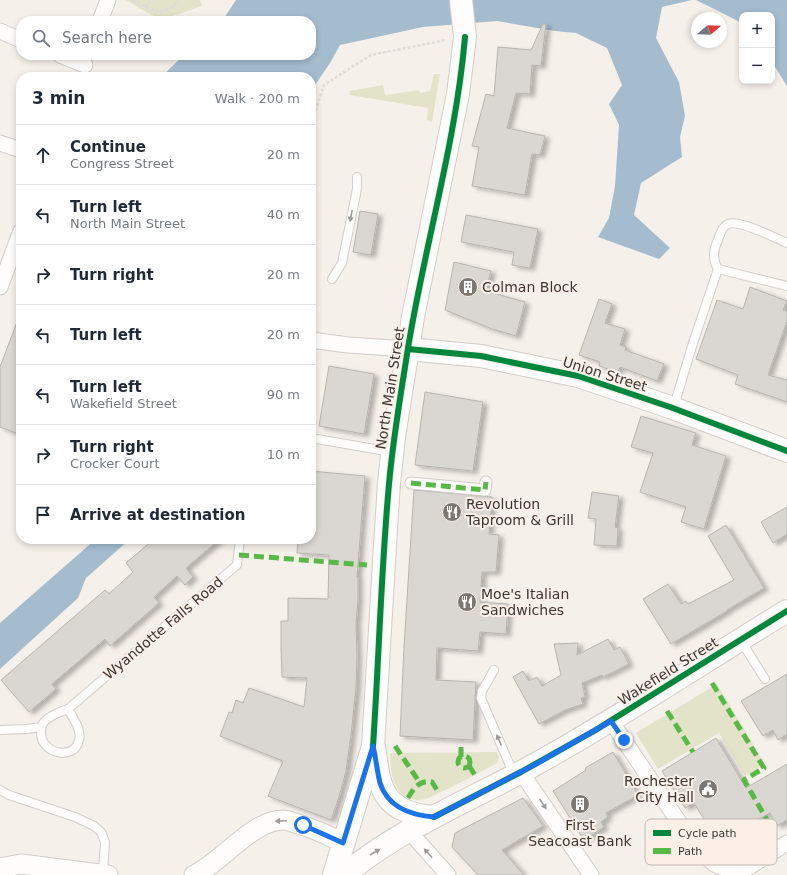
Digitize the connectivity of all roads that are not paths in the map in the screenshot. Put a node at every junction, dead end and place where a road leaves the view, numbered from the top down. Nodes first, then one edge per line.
1 (108, 0) edge
2 (461, 0) edge
3 (102, 16) edge
4 (0, 32) edge
5 (16, 38) edge
6 (71, 60) edge
7 (84, 66) edge
8 (0, 143) edge
9 (16, 148) edge
10 (357, 177) dead end
11 (787, 243) edge
12 (16, 258) edge
13 (718, 269) junction
14 (332, 279) dead end
15 (787, 286) edge
16 (0, 287) edge
17 (316, 341) edge
18 (408, 349) junction
19 (673, 408) junction
20 (316, 439) edge
21 (787, 451) edge
22 (392, 452) junction
23 (411, 482) dead end
24 (486, 482) dead end
25 (239, 544) edge
26 (787, 610) edge
27 (740, 640) junction
28 (494, 670) dead end
29 (765, 679) dead end
30 (68, 709) junction
31 (611, 721) junction
32 (41, 727) junction
33 (0, 730) edge
34 (373, 746) junction
35 (518, 774) junction
36 (0, 790) edge
37 (434, 817) junction
38 (677, 819) edge
39 (409, 831) junction
40 (343, 843) junction
41 (787, 843) edge
42 (777, 849) edge
43 (716, 865) edge
44 (752, 865) edge
45 (0, 868) edge
46 (106, 875) edge
47 (194, 875) edge
48 (334, 875) edge
49 (344, 875) edge
50 (448, 875) edge
51 (590, 875) edge

1 - 3 street
2 - 18 main road, North Main Street
4 - 5 street
6 - 7 street
8 - 9 street
10 -> 14 lane
11 - 13 lane
12 - 16 street
13 - 15 lane
13 - 19 lane
17 - 18 street
18 - 19 main road, Union Street
18 - 22 main road, North Main Street
19 - 21 main road, Union Street
20 - 22 lane
22 - 34 main road, North Main Street
23 - 24 street
25 - 30 lane, Wyandotte Falls Road
26 - 27 main road, Wakefield Street
27 - 29 lane
27 - 31 main road, Wakefield Street
35 -> 28 lane
30 - 32 lane, Wyandotte Falls Road
30 - 32 lane
31 - 35 main road, Wakefield Street
31 - 38 street
32 - 33 lane
34 - 37 main road
34 - 40 main road, North Main Street
35 - 37 main road, Wakefield Street
35 -> 51 street
36 - 46 lane
37 - 39 main road, Wakefield Street
49 -> 39 main road, Wakefield Street
50 -> 39 street
40 -> 47 street
40 - 48 main road, North Main Street
41 - 42 street
43 - 44 street
45 - 46 street

